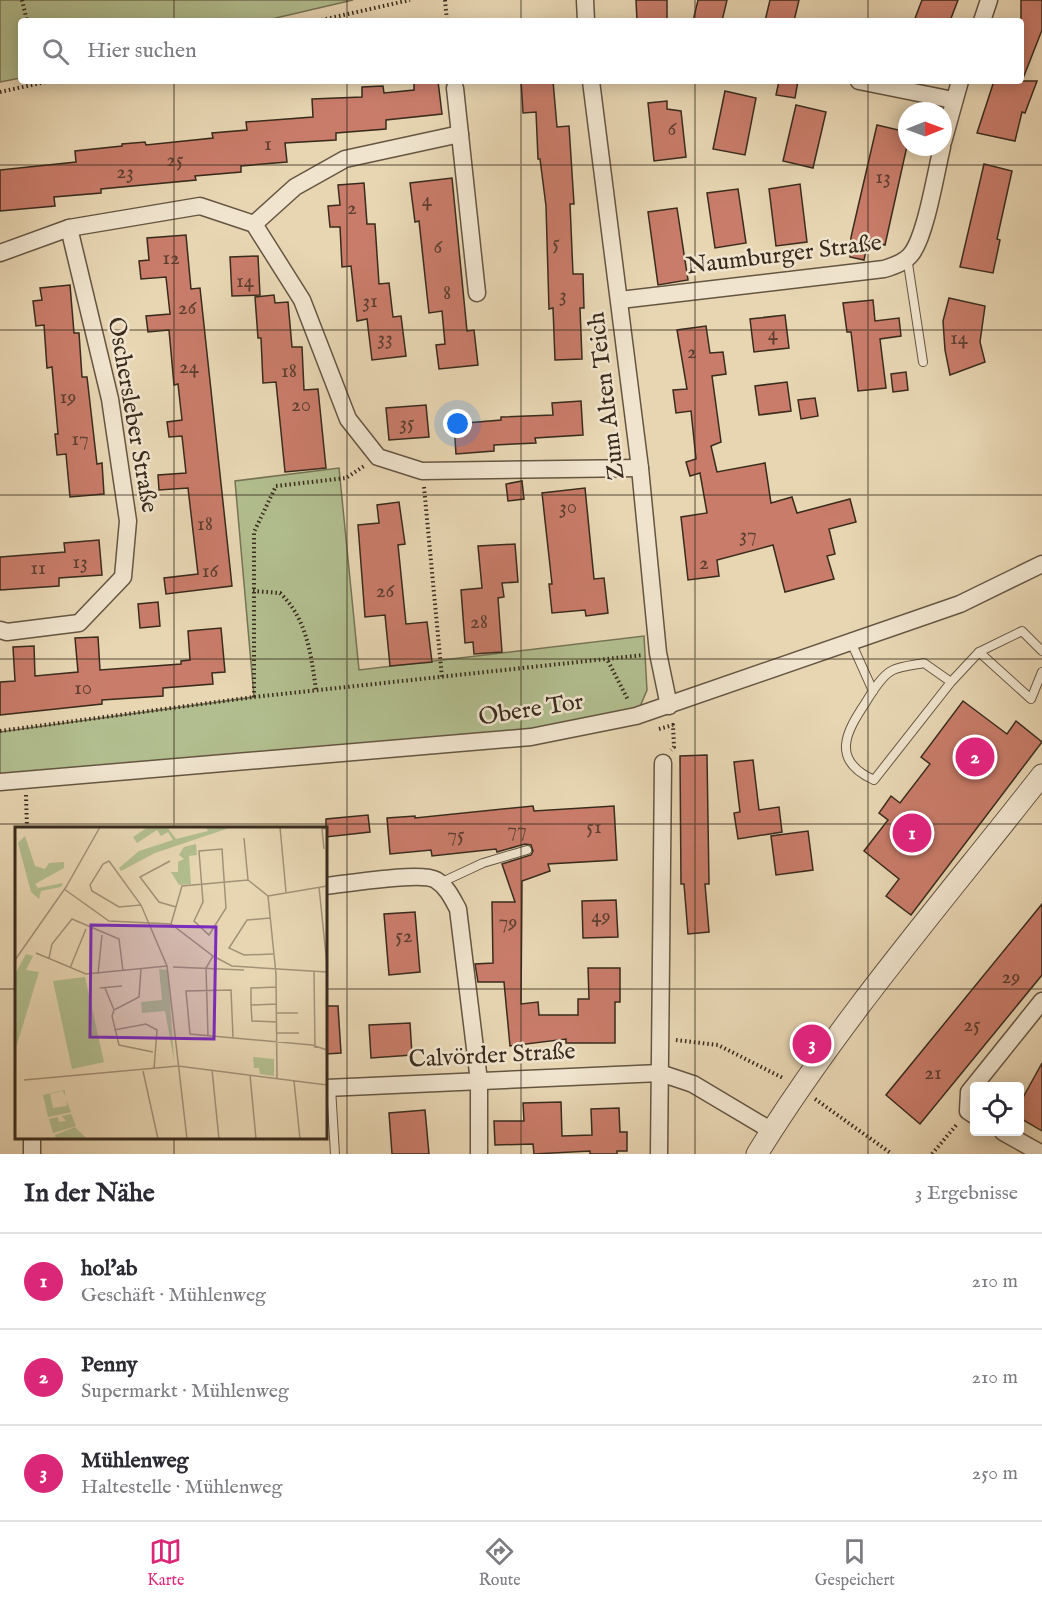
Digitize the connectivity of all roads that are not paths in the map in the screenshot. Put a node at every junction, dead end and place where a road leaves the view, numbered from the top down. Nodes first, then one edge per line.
1 (585, 0) edge
2 (989, 0) edge
3 (586, 18) edge
4 (983, 18) edge
5 (591, 84) edge
6 (874, 84) edge
7 (959, 84) edge
8 (455, 88) dead end
9 (953, 100) junction
10 (952, 104) edge
11 (460, 134) junction
12 (940, 156) edge
13 (254, 224) junction
14 (69, 228) junction
15 (0, 253) edge
16 (907, 257) junction
17 (477, 293) dead end
18 (620, 300) junction
19 (922, 362) dead end
20 (640, 468) junction
21 (1042, 564) edge
22 (0, 630) edge
23 (851, 642) junction
24 (1042, 651) edge
25 (979, 652) junction
26 (1042, 672) edge
27 (951, 682) junction
28 (873, 691) junction
29 (669, 706) junction
30 (663, 763) dead end
31 (1042, 775) edge
32 (0, 782) edge
33 (527, 850) dead end
34 (440, 884) junction
35 (327, 886) edge
36 (1042, 1001) edge
37 (660, 1073) junction
38 (479, 1081) junction
39 (977, 1082) edge
40 (328, 1088) edge
41 (772, 1131) junction
42 (1011, 1136) edge
43 (33, 1139) edge
44 (32, 1154) edge
45 (334, 1154) edge
46 (479, 1154) edge
47 (659, 1154) edge
48 (757, 1154) edge
49 (1042, 1154) edge

1 - 3 street
2 - 4 street
5 - 18 street, Zum Alten Teich
6 - 9 street
7 - 9 street
8 - 11 street
9 - 10 street
11 - 13 street
11 - 17 street
12 - 16 street, Naumburger Straße
13 - 14 street
13 - 20 street
14 - 15 street
14 - 22 street, Oschersleber Straße
16 - 18 street, Naumburger Straße
16 - 19 lane
18 - 20 street, Zum Alten Teich
20 - 29 street, Zum Alten Teich
21 - 23 street, Obere Tor
23 - 28 lane
23 - 29 street, Obere Tor
24 - 25 lane
25 - 26 lane
25 - 27 lane
27 - 28 lane
27 - 28 lane
29 - 32 street, Obere Tor
30 - 37 street
31 - 41 street
33 - 34 lane
34 - 35 street
34 - 38 street
36 - 39 street
37 - 38 street, Calvörder Straße
37 - 41 street
37 - 47 street
38 - 40 street, Calvörder Straße
38 - 46 street
40 - 45 lane
41 - 48 street
42 - 49 street
43 - 44 street

